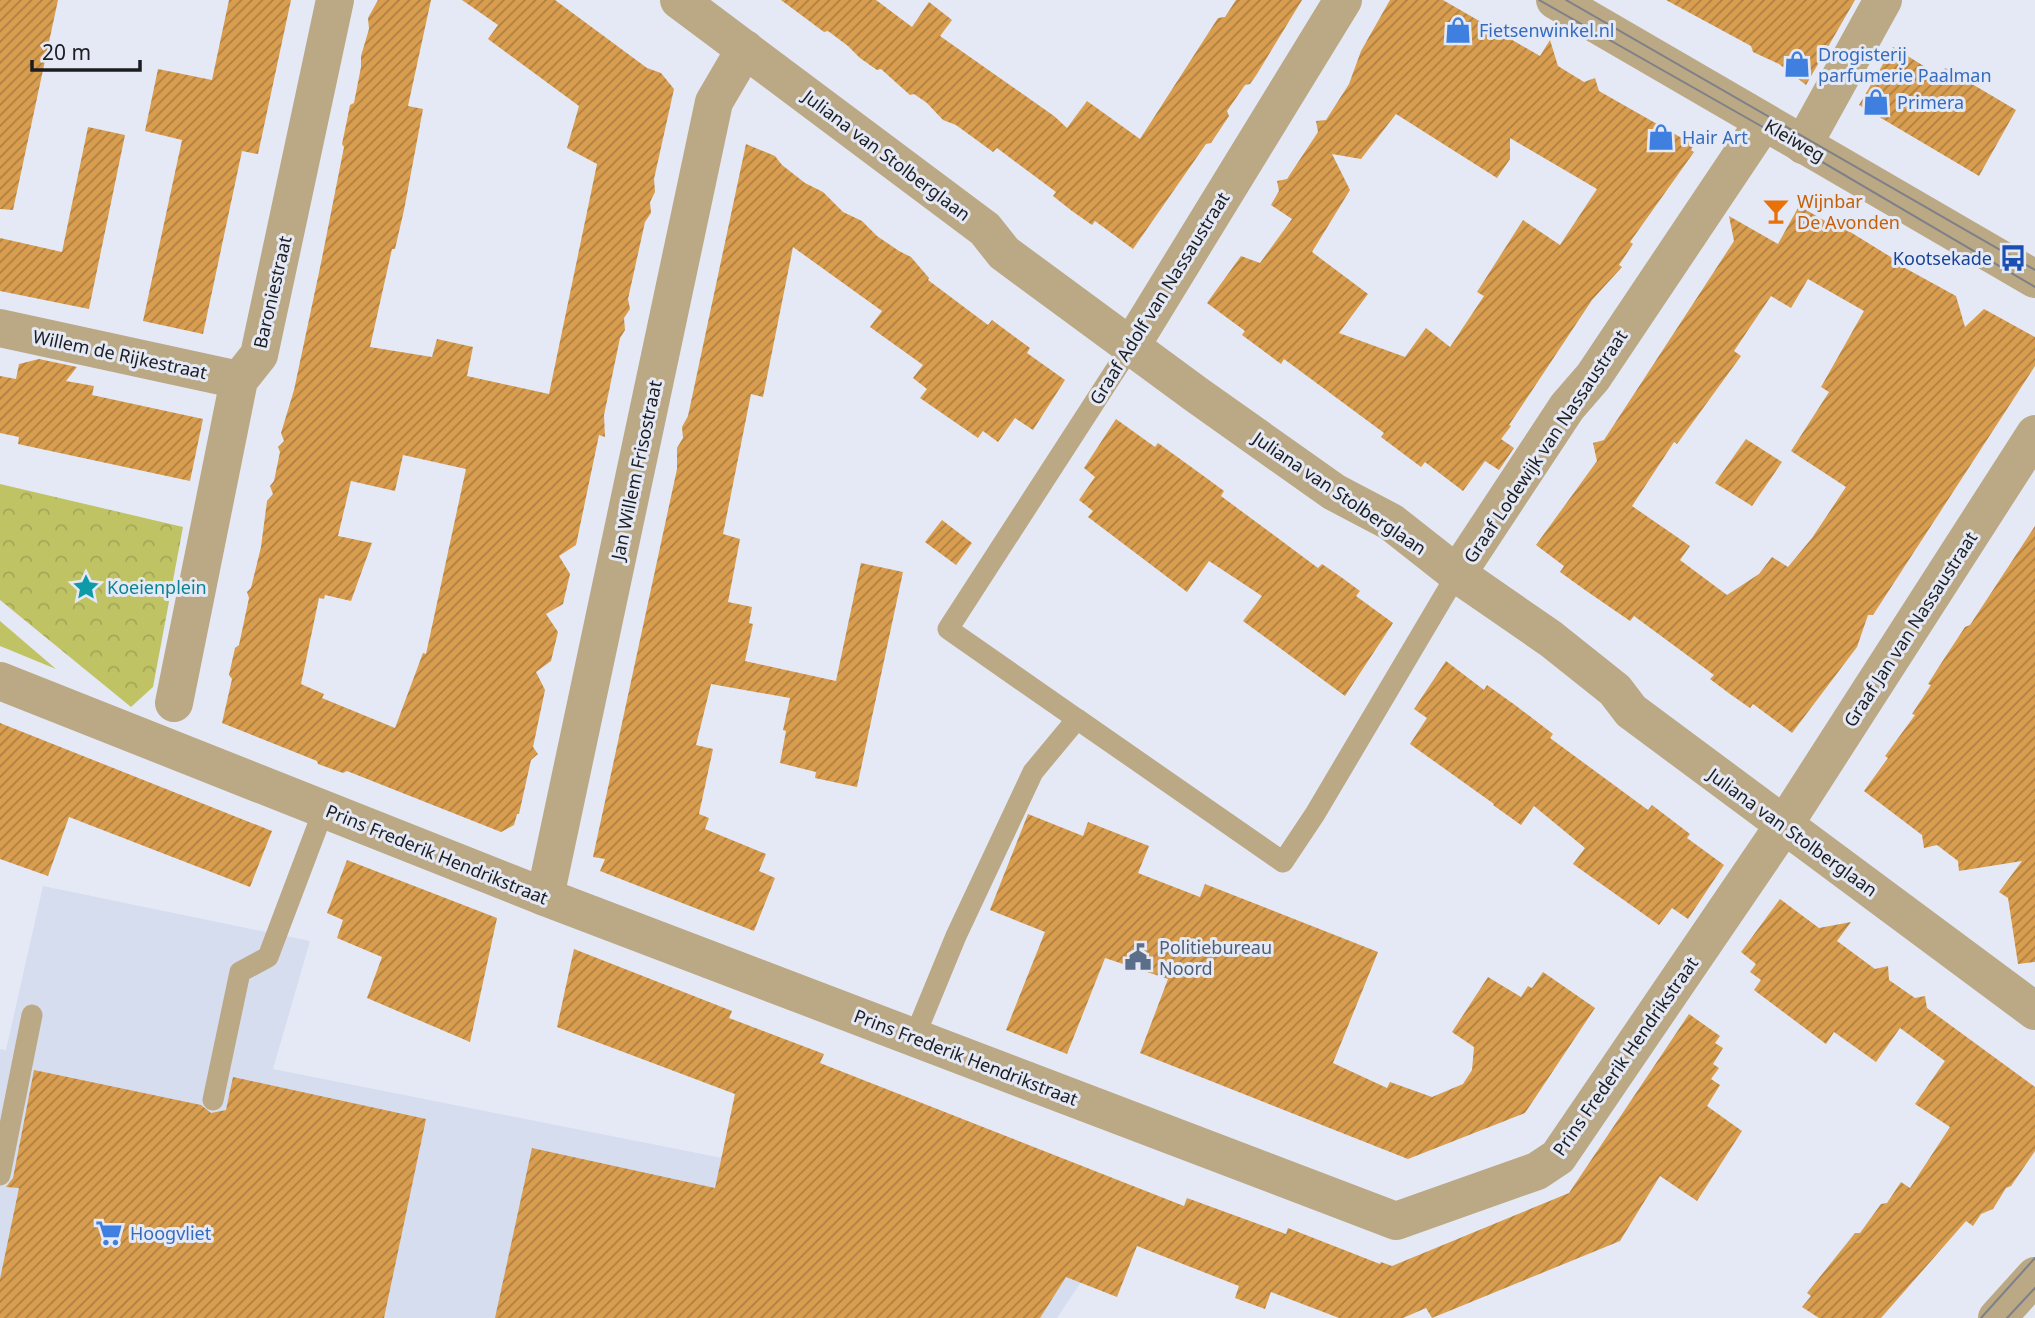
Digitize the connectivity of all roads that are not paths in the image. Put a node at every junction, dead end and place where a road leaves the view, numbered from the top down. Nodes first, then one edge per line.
1 (335, 0) edge
2 (679, 0) edge
3 (1343, 0) edge
4 (1555, 0) edge
5 (1883, 0) edge
6 (745, 49) junction
7 (1765, 123) junction
8 (1803, 145) junction
9 (2035, 279) edge
10 (0, 328) edge
11 (1131, 346) junction
12 (239, 380) junction
13 (2035, 434) edge
14 (1457, 574) junction
15 (0, 681) edge
16 (174, 703) dead end
17 (1077, 719) junction
18 (324, 809) junction
19 (1784, 825) junction
20 (545, 897) junction
21 (2035, 1011) edge
22 (32, 1015) dead end
23 (914, 1038) junction
24 (213, 1100) dead end
25 (0, 1175) edge
26 (2035, 1276) edge
27 (1997, 1318) edge

1 - 12 street, Baroniestraat
2 - 6 street, Juliana van Stolberglaan
3 - 11 street, Graaf Adolf van Nassaustraat
4 - 7 street, Kleiweg
5 - 8 street
6 - 11 street, Juliana van Stolberglaan
6 - 20 street, Jan Willem Frisostraat
7 - 8 street, Kleiweg
7 - 14 street, Graaf Lodewijk van Nassaustraat
8 - 9 street, Kleiweg
10 - 12 street, Willem de Rijkestraat
11 - 14 street, Juliana van Stolberglaan
11 - 17 lane, Graaf Adolf van Nassaustraat
12 - 16 street, Baroniestraat
13 - 19 street, Graaf Jan van Nassaustraat
14 - 17 lane, Graaf Lodewijk van Nassaustraat
14 - 19 street, Juliana van Stolberglaan
15 - 18 street, Prins Frederik Hendrikstraat
17 - 23 lane
18 - 20 street, Prins Frederik Hendrikstraat
18 - 24 lane
19 - 21 street, Juliana van Stolberglaan
19 - 23 street, Prins Frederik Hendrikstraat
20 - 23 street, Prins Frederik Hendrikstraat
22 - 25 lane
26 - 27 street

